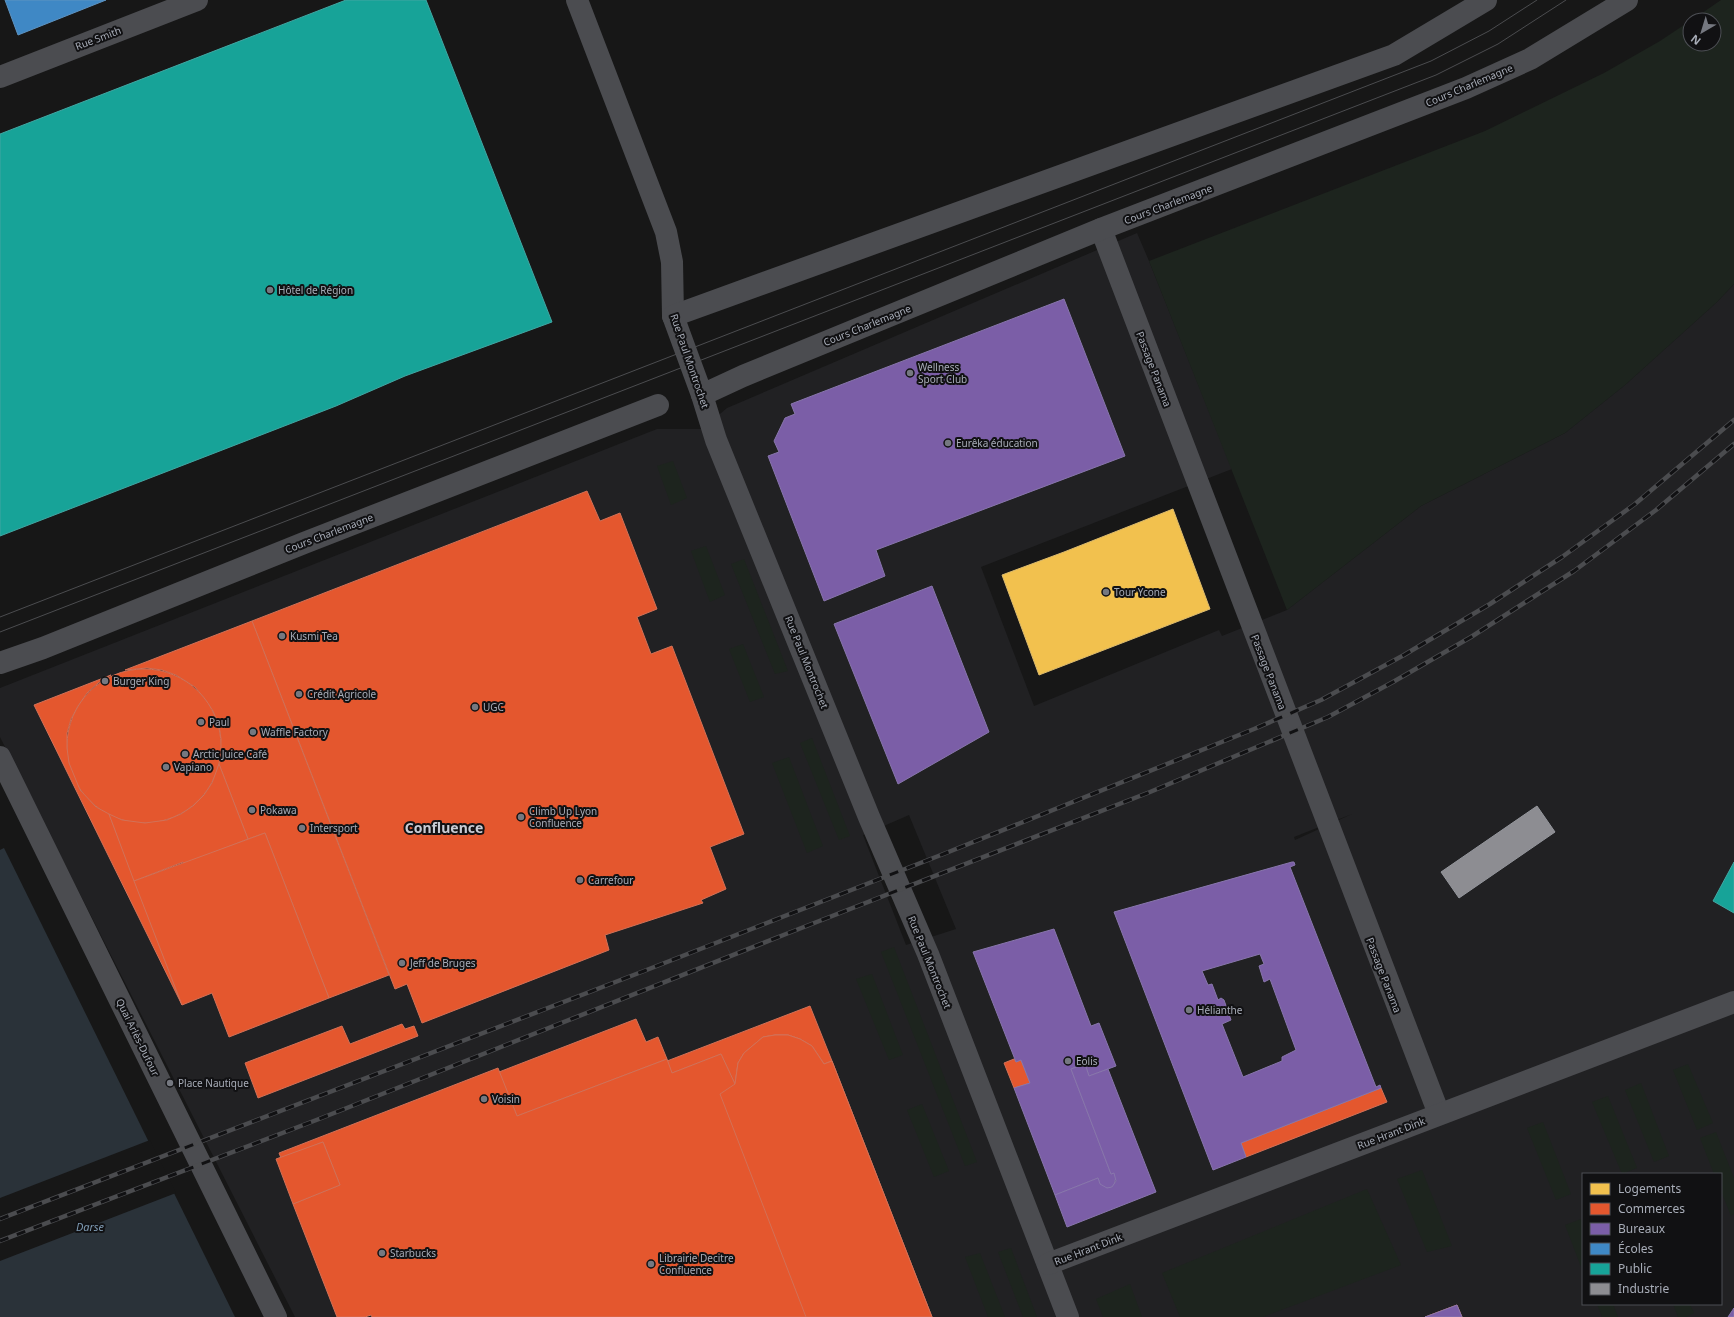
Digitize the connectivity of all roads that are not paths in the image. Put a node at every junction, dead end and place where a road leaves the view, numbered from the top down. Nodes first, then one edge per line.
1 (197, 0) edge
2 (576, 0) edge
3 (1486, 0) edge
4 (1627, 0) edge
5 (0, 77) edge
6 (1101, 230) junction
7 (672, 316) junction
8 (702, 395) junction
9 (658, 405) dead end
10 (0, 663) edge
11 (0, 757) edge
12 (1734, 1002) edge
13 (1439, 1114) junction
14 (1048, 1264) junction
15 (276, 1317) edge
16 (1068, 1317) edge

1 - 5 street, Rue Smith
2 - 7 street, Rue Paul Montrochet
3 - 7 street
4 - 6 street, Cours Charlemagne
6 - 8 street, Cours Charlemagne
6 - 13 street, Passage Panama
7 - 8 street, Rue Paul Montrochet
8 - 14 street, Rue Paul Montrochet
9 - 10 street, Cours Charlemagne
11 - 15 street, Quai Arlès-Dufour
12 - 13 street, Rue Hrant Dink
13 - 14 street, Rue Hrant Dink
14 - 16 street, Rue Paul Montrochet

